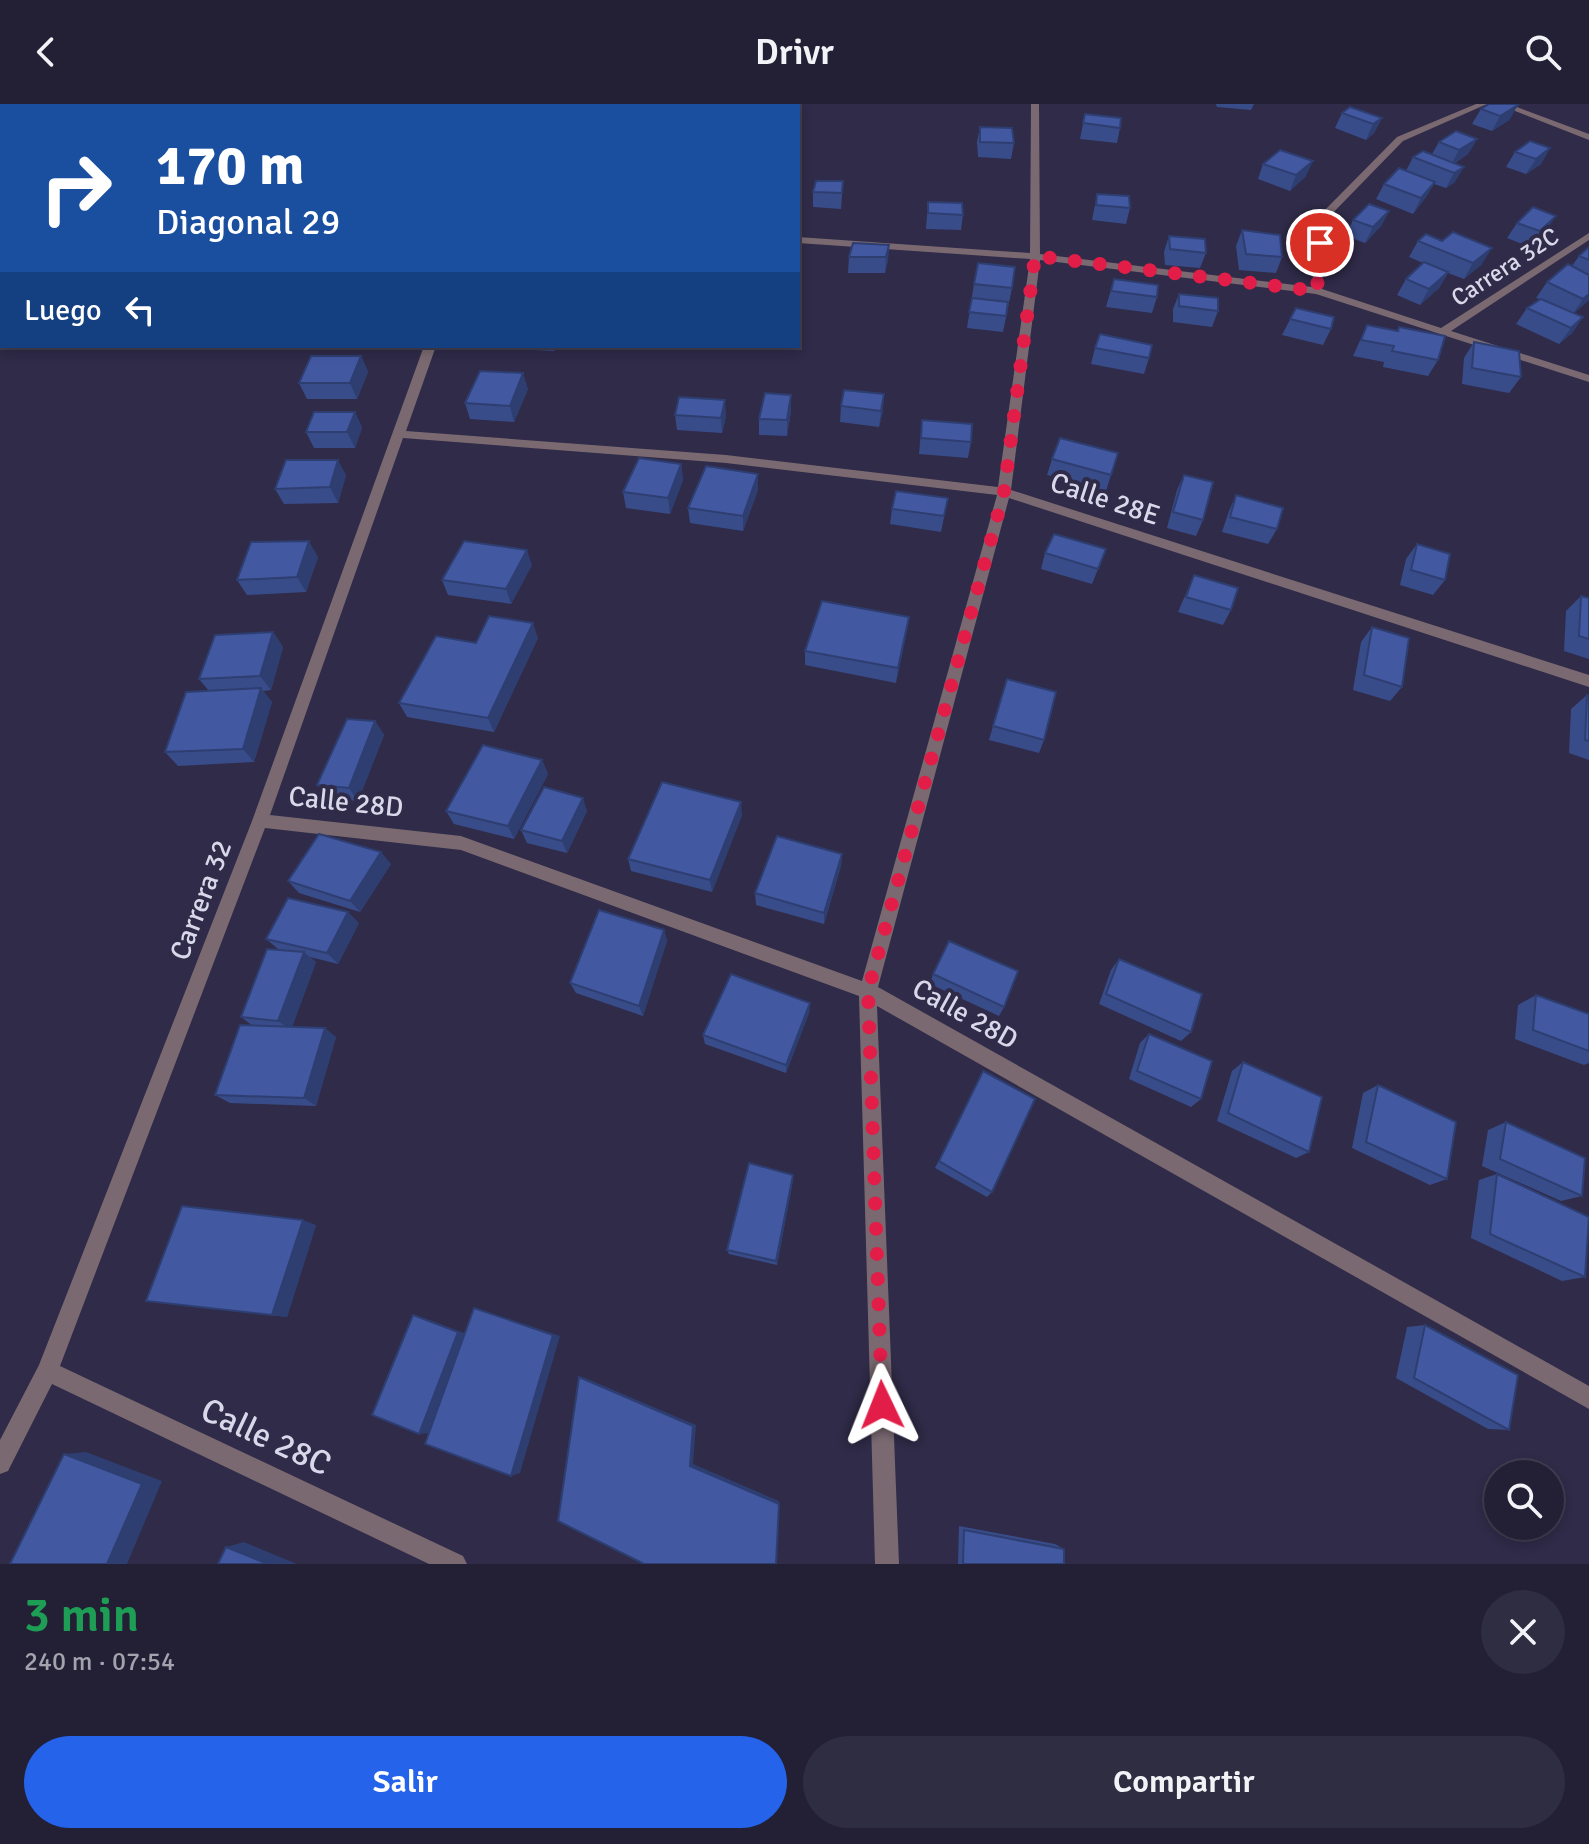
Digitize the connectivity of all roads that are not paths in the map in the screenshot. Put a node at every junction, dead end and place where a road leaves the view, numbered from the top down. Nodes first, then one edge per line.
1 (1035, 104) edge
2 (1483, 104) edge
3 (1501, 104) edge
4 (1589, 137) edge
5 (1589, 236) edge
6 (800, 240) edge
7 (1035, 256) junction
8 (1317, 291) junction
9 (1442, 332) junction
10 (429, 348) edge
11 (1589, 379) edge
12 (398, 434) junction
13 (1004, 492) junction
14 (1589, 681) edge
15 (260, 821) junction
16 (868, 991) junction
17 (47, 1371) junction
18 (1589, 1398) edge
19 (0, 1463) edge
20 (455, 1564) edge
21 (887, 1564) edge

1 - 7 street
2 - 8 street
3 - 4 street
5 - 9 street, Carrera 32C
6 - 7 street
7 - 8 street
7 - 13 street
8 - 9 street
9 - 11 street
10 - 12 street, Carrera 32
12 - 13 street, Calle 28E
12 - 15 street, Carrera 32
13 - 14 street, Calle 28E
13 - 16 street
15 - 16 street, Calle 28D
15 - 17 street, Carrera 32
16 - 18 street, Calle 28D
16 - 21 street
17 - 19 street, Carrera 32
17 - 20 street, Calle 28C

